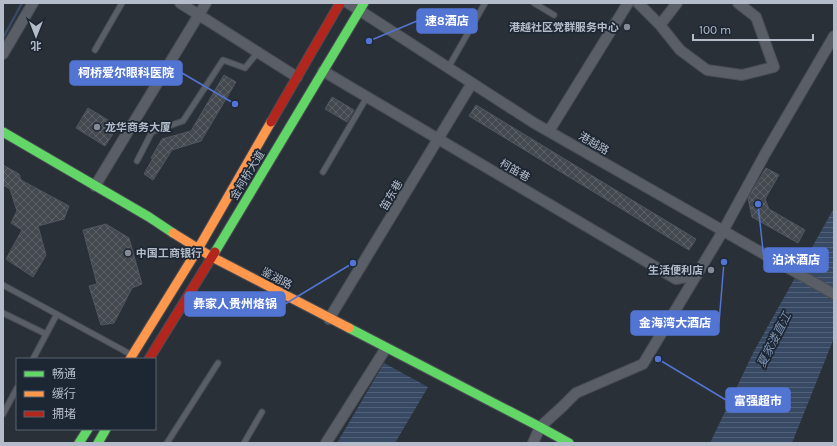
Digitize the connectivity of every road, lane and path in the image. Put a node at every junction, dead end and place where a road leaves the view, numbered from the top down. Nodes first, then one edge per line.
1 (32, 3) edge
2 (122, 3) edge
3 (180, 3) edge
4 (206, 3) edge
5 (340, 3) edge
6 (348, 3) edge
7 (486, 3) edge
8 (534, 3) edge
9 (628, 3) edge
10 (638, 3) edge
11 (676, 3) edge
12 (738, 3) edge
13 (362, 7) edge
14 (200, 15) junction
15 (554, 15) dead end
16 (660, 24) junction
17 (834, 36) edge
18 (4, 48) edge
19 (95, 50) dead end
20 (258, 52) junction
21 (448, 68) junction
22 (323, 71) junction
23 (298, 76) junction
24 (472, 83) junction
25 (367, 97) junction
26 (548, 131) junction
27 (3, 132) edge
28 (438, 139) junction
29 (137, 161) dead end
30 (323, 172) dead end
31 (96, 186) junction
32 (723, 231) junction
33 (198, 249) junction
34 (212, 257) junction
35 (697, 275) junction
36 (3, 285) edge
37 (834, 294) edge
38 (3, 313) edge
39 (57, 314) junction
40 (329, 319) junction
41 (46, 334) junction
42 (386, 348) junction
43 (132, 357) edge
44 (34, 358) edge
45 (150, 358) edge
46 (218, 363) dead end
47 (16, 390) edge
48 (262, 412) dead end
49 (3, 414) edge
50 (540, 427) junction
51 (87, 430) edge
52 (105, 430) edge
53 (79, 443) edge
54 (98, 443) edge
55 (167, 443) edge
56 (244, 443) edge
57 (326, 443) edge
58 (533, 443) edge
59 (569, 443) edge

1 - 18 street
2 - 19 lane
3 - 14 street
4 - 14 street
5 - 23 main road, 金柯桥大道
6 - 13 street, 港越路
7 - 21 lane
8 - 15 lane
9 - 26 street
10 - 16 street
11 - 16 street
12 - 16 street
13 - 21 street, 港越路
13 - 22 main road, 金柯桥大道
14 - 20 street
14 - 31 street
17 - 32 street
20 - 23 street
20 - 29 lane
21 - 24 street, 港越路
22 - 25 street, 柯笛巷
22 - 34 main road, 金柯桥大道
23 - 33 main road, 金柯桥大道
24 - 26 street, 港越路
24 - 28 street, 笛东巷
25 - 28 street, 柯笛巷
25 - 30 lane
26 - 32 street, 港越路
27 - 31 main road, 鉴湖路
28 - 35 street, 柯笛巷
28 - 40 street, 笛东巷
31 - 33 main road, 鉴湖路
32 - 35 street
32 - 37 street, 港越路
33 - 34 main road, 鉴湖路
33 - 43 main road, 金柯桥大道
34 - 40 main road, 鉴湖路
34 - 45 main road, 金柯桥大道
35 - 50 street
36 - 39 lane
38 - 41 lane
39 - 41 lane
39 - 43 lane
40 - 42 main road, 鉴湖路
41 - 44 lane
42 - 50 main road, 鉴湖路
42 - 57 street
46 - 55 lane
47 - 49 lane
48 - 56 lane
50 - 58 street
50 - 59 main road, 鉴湖路
51 - 53 main road
52 - 54 main road

